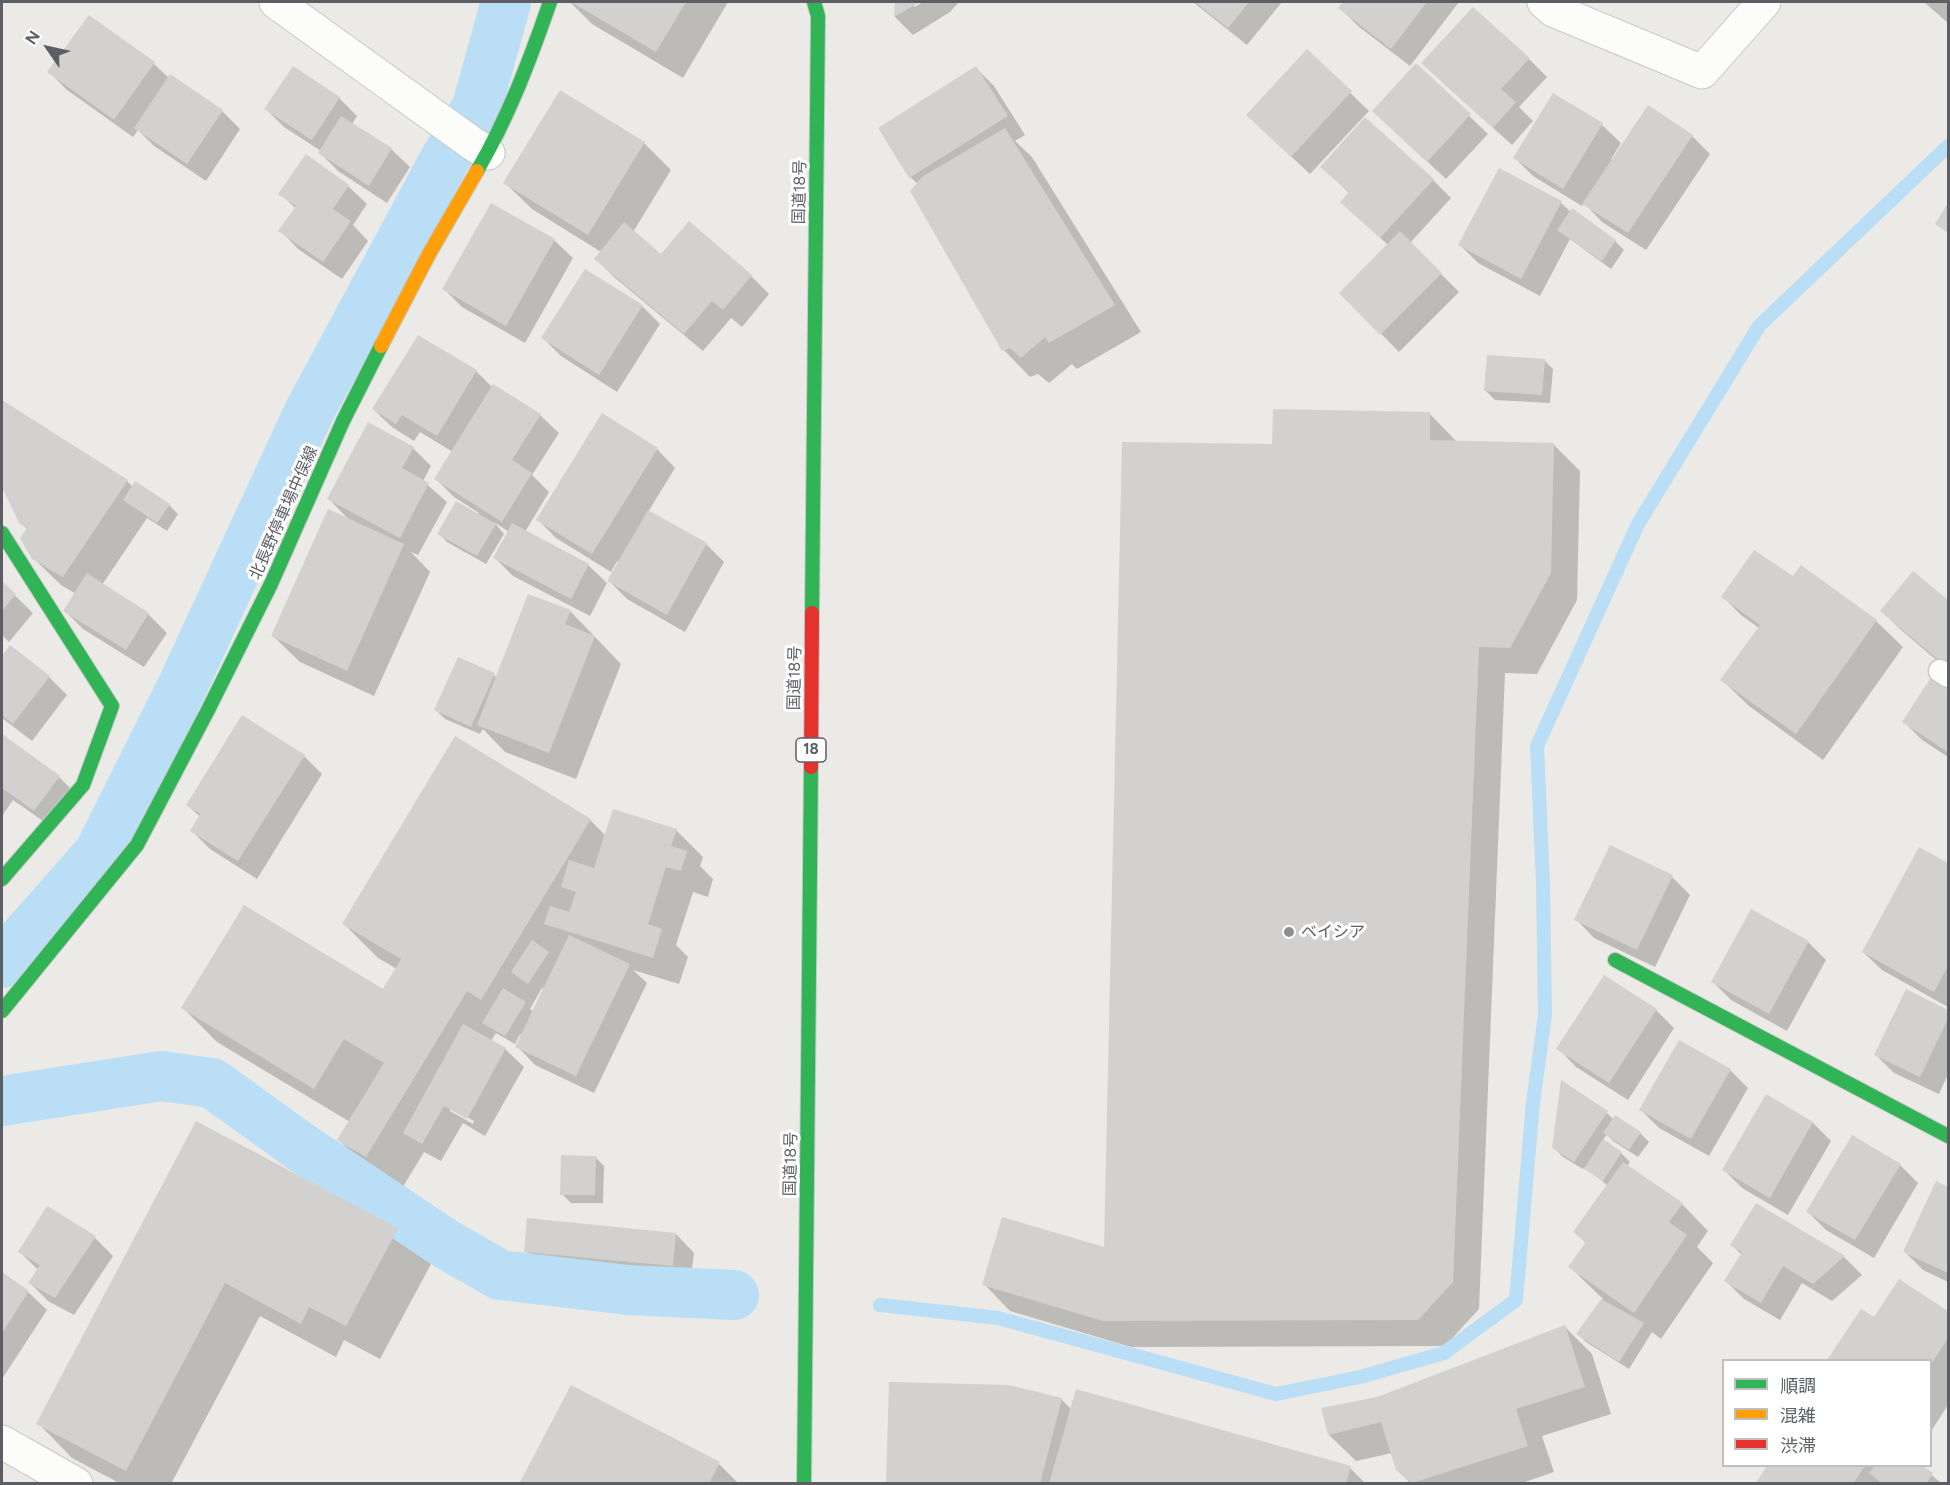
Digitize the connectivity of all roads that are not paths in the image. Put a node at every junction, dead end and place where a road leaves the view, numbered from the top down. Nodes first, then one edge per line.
1 (276, 2) edge
2 (550, 2) edge
3 (814, 2) edge
4 (826, 2) edge
5 (1544, 2) edge
6 (1764, 2) edge
7 (818, 16) junction
8 (480, 148) junction
9 (2, 532) edge
10 (2, 879) edge
11 (1615, 960) dead end
12 (2, 1011) edge
13 (1948, 1136) edge
14 (2, 1442) edge
15 (76, 1484) edge
16 (804, 1484) edge

1 - 8 street
2 - 8 main road, 北長野停車場中俣線
3 - 7 main road, 国道18号 / 18
4 - 7 main road, 国道18号 / 18
5 - 6 street
7 - 16 main road, 国道18号 / 18
8 - 12 main road, 北長野停車場中俣線
9 - 10 main road
11 - 13 main road
14 - 15 street

